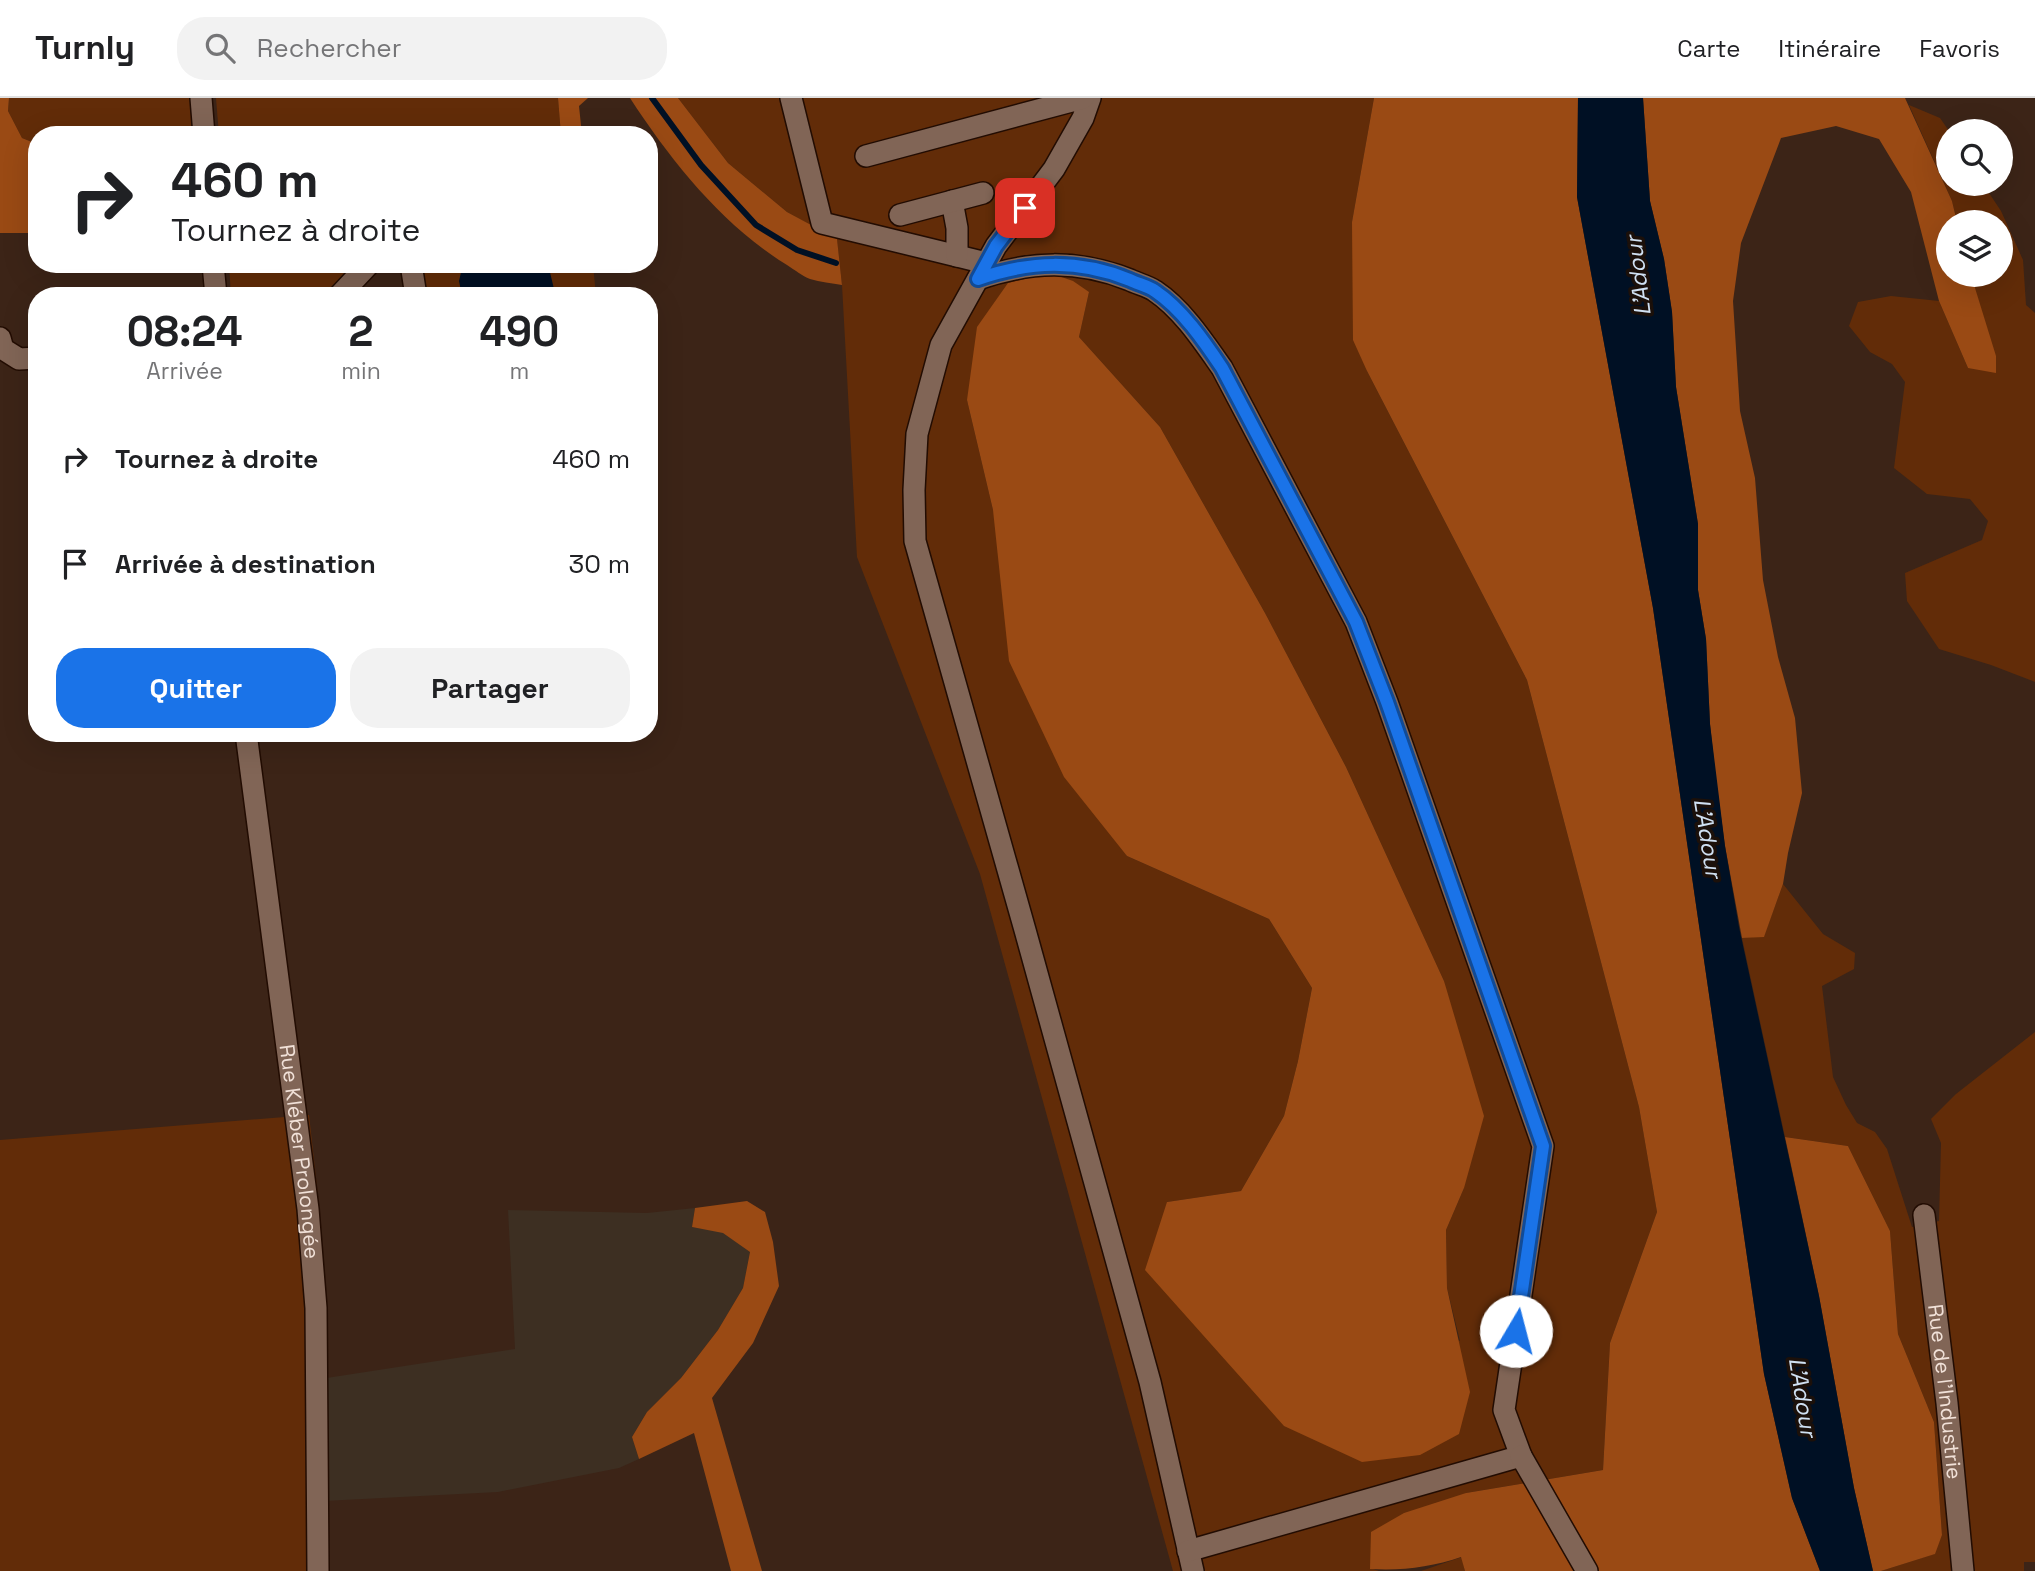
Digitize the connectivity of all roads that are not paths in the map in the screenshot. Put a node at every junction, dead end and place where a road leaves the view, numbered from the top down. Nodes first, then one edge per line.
1 (201, 98) edge
2 (791, 98) edge
3 (1092, 99) edge
4 (203, 126) edge
5 (866, 156) dead end
6 (983, 193) dead end
7 (952, 201) junction
8 (900, 215) dead end
9 (957, 256) junction
10 (982, 271) junction
11 (361, 273) edge
12 (347, 287) edge
13 (0, 338) edge
14 (28, 358) edge
15 (247, 742) edge
16 (1924, 1215) dead end
17 (1521, 1456) junction
18 (1191, 1561) edge
19 (318, 1571) edge
20 (1587, 1571) edge
21 (1963, 1571) edge

1 - 4 street
2 - 9 street
3 - 5 street
3 - 10 street
6 - 7 street
7 - 8 street
7 - 9 street
9 - 10 street
10 - 17 street
10 - 18 street
11 - 12 street
13 - 14 street
15 - 19 street, Rue Kléber Prolongée
16 - 21 street, Rue de l'Industrie
17 - 18 street
17 - 20 street

